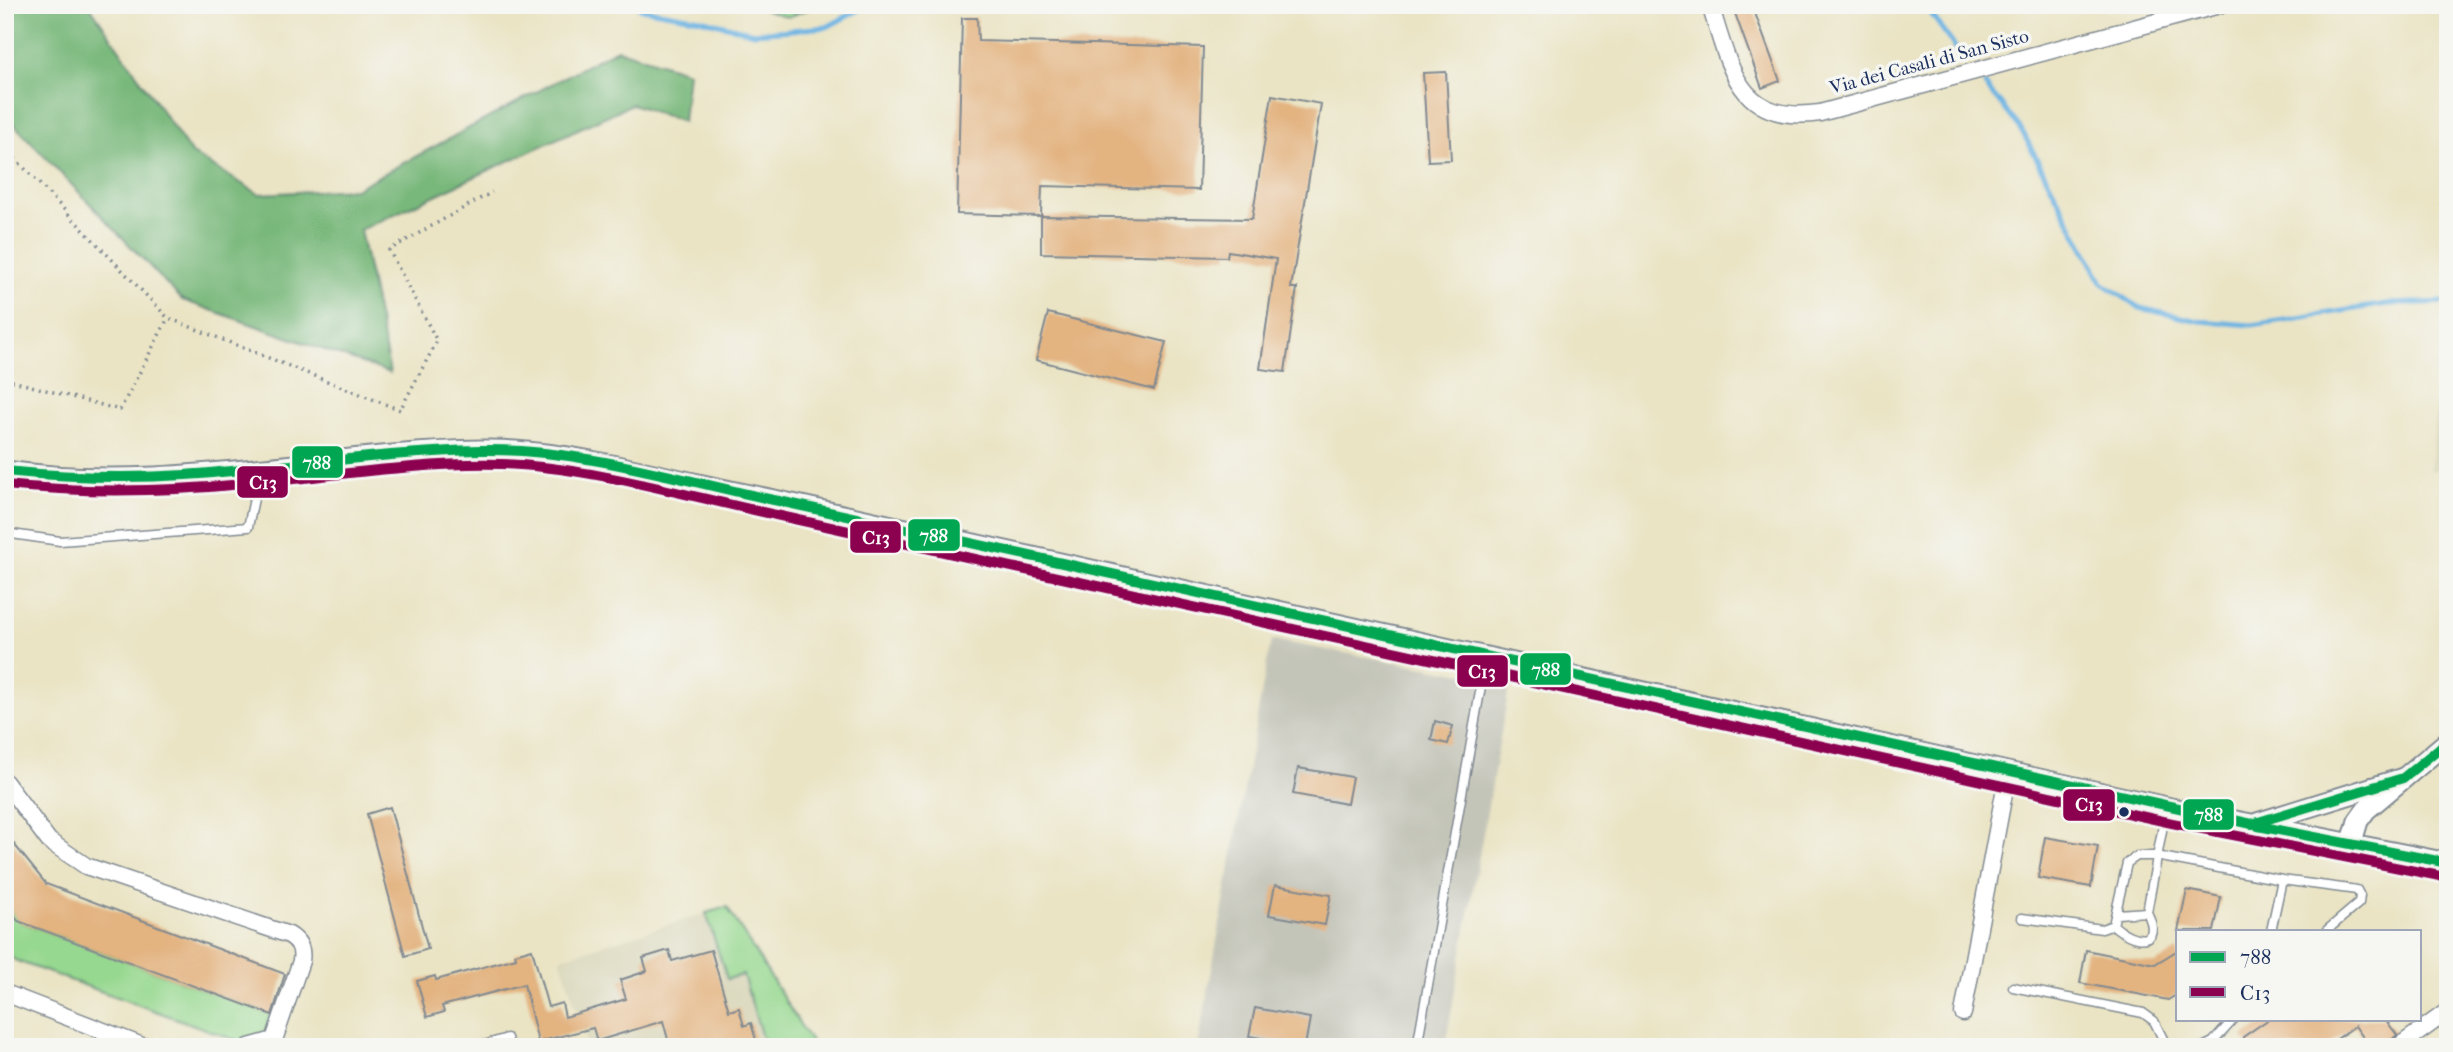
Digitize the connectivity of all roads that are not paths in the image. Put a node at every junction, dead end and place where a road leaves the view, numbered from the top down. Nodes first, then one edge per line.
1 (1710, 5) edge
2 (2219, 5) edge
3 (261, 468) junction
4 (5, 471) edge
5 (5, 533) edge
6 (1486, 658) junction
7 (2448, 741) edge
8 (2008, 772) junction
9 (2403, 778) junction
10 (5, 782) edge
11 (2166, 807) junction
12 (2252, 824) junction
13 (2351, 845) junction
14 (2156, 856) junction
15 (2448, 863) edge
16 (2282, 880) junction
17 (2147, 912) junction
18 (2117, 914) junction
19 (2022, 918) dead end
20 (2113, 925) junction
21 (2271, 930) edge
22 (2327, 930) edge
23 (2013, 987) dead end
24 (5, 993) edge
25 (2448, 1011) edge
26 (1963, 1013) dead end
27 (2233, 1020) edge
28 (145, 1047) edge
29 (249, 1047) edge
30 (478, 1047) edge
31 (510, 1047) edge
32 (1417, 1047) edge
33 (2167, 1047) edge
34 (2203, 1047) edge
35 (2398, 1047) edge

1 - 2 street, Via dei Casali di San Sisto
3 - 4 street
3 - 5 lane
3 - 6 street
6 - 8 street
6 - 32 lane
7 - 9 street
8 - 11 street
8 - 26 street
9 - 12 street
9 - 13 street
10 - 29 street
11 - 12 street
11 - 14 lane
12 - 13 street
13 - 15 street
14 - 16 lane
14 - 17 lane
14 - 18 lane
16 - 21 lane
16 - 22 lane
17 - 18 lane
17 - 20 lane
18 - 20 lane
19 - 20 lane
23 - 33 lane
24 - 28 street
25 - 35 street
27 - 34 lane
30 - 31 lane

